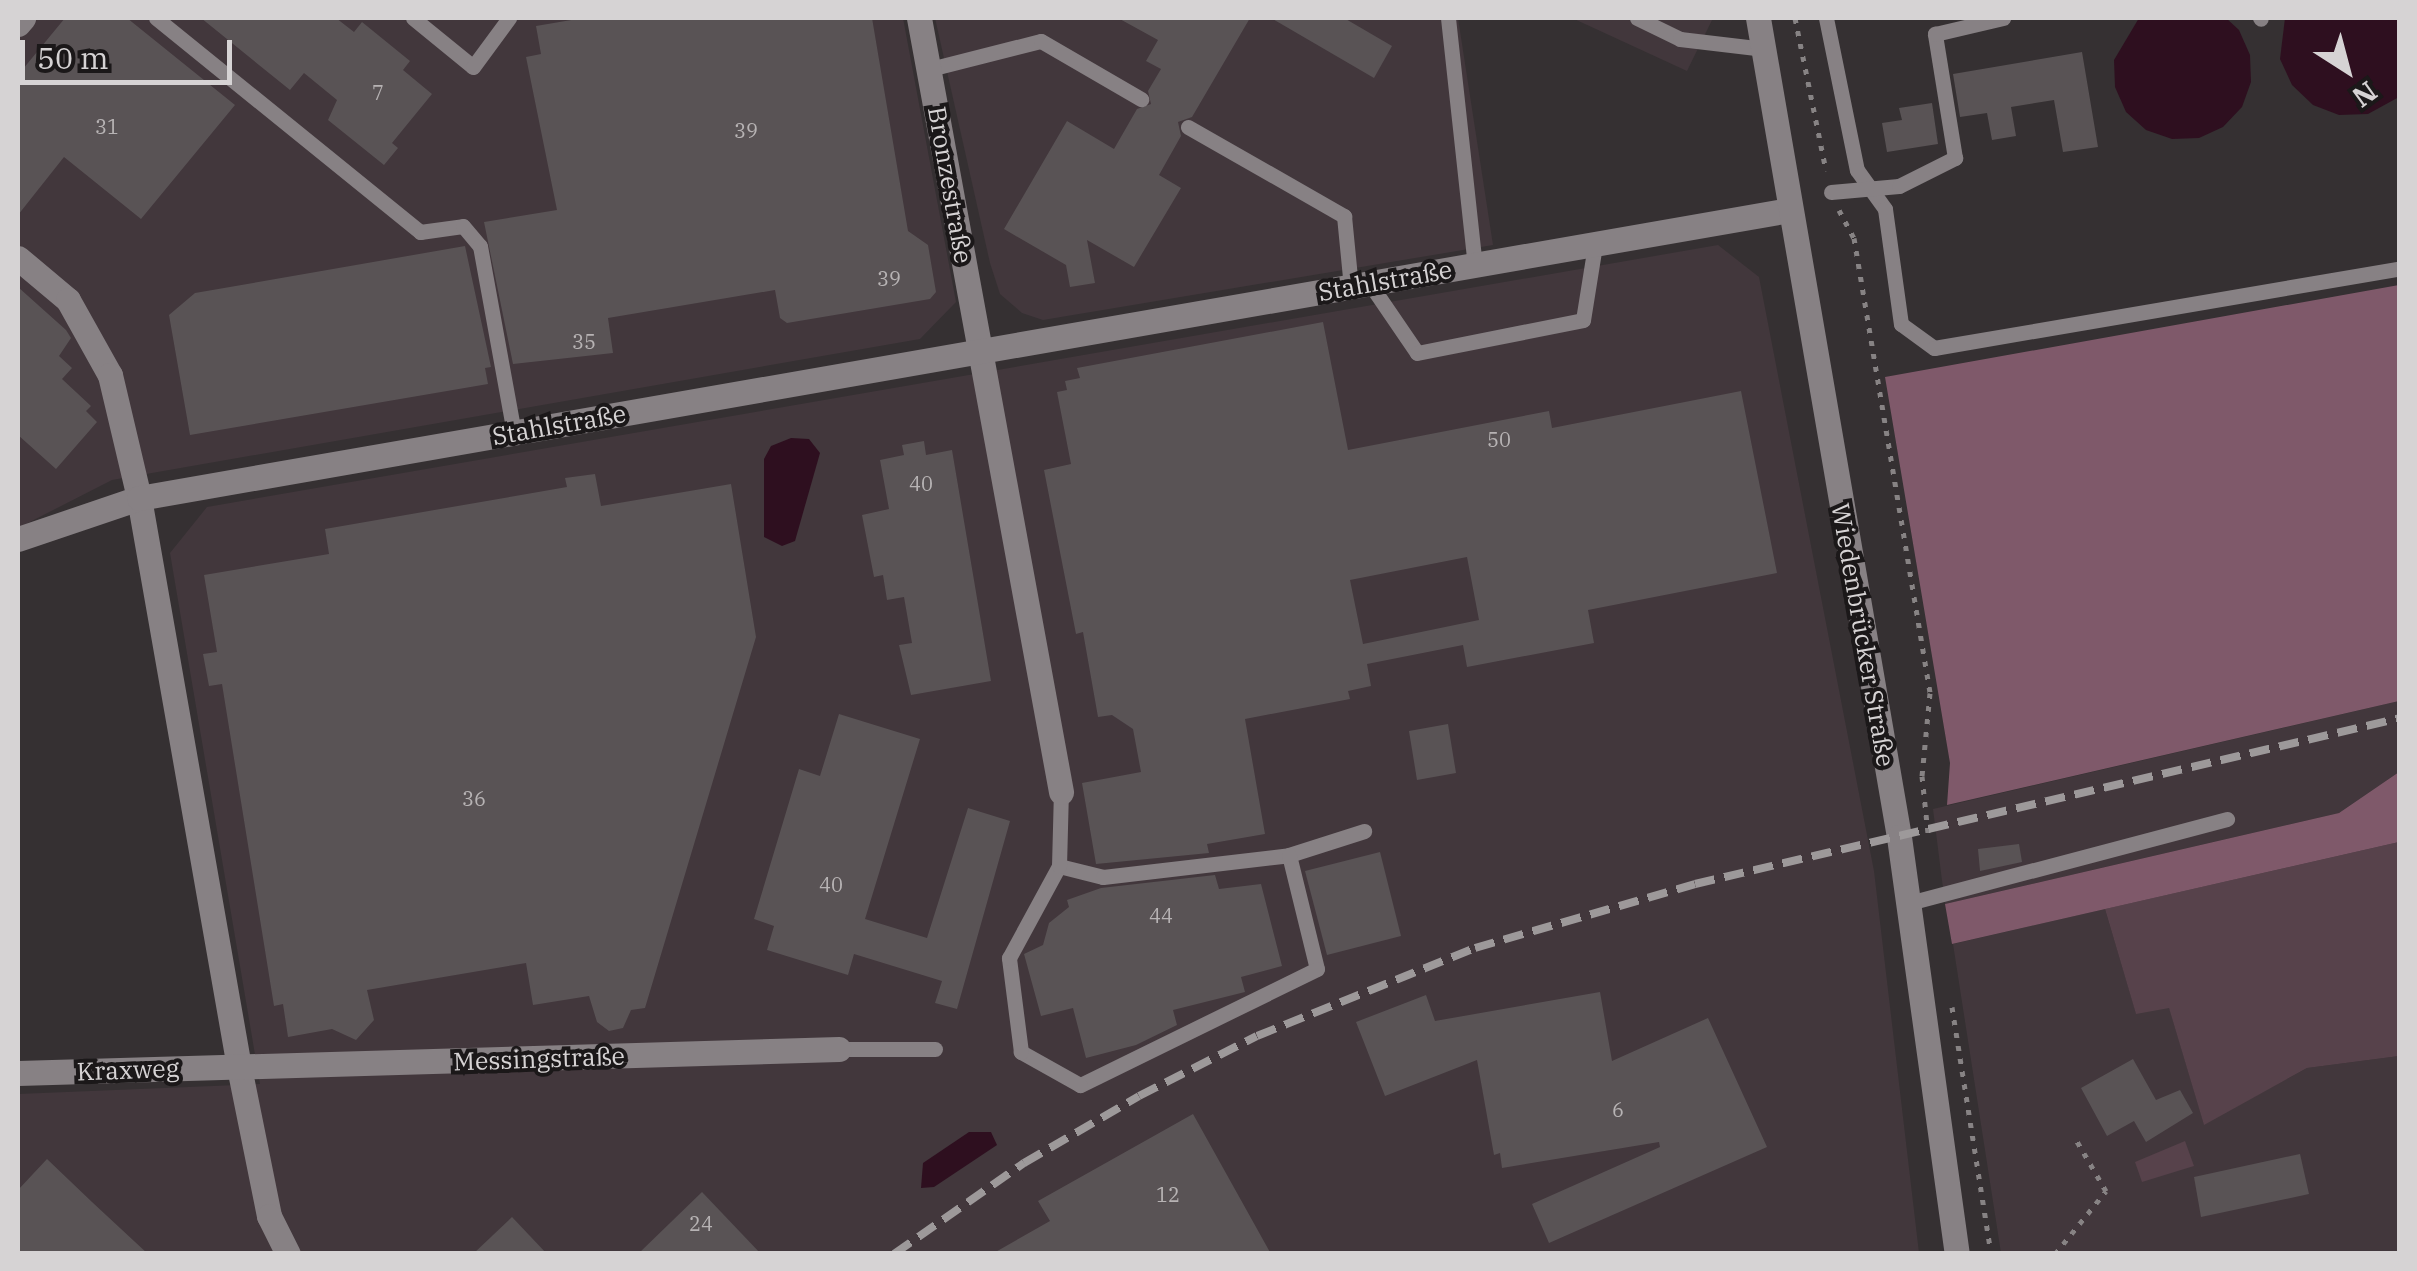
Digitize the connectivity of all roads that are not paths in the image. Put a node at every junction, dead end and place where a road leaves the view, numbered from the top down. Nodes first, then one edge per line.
1 (23, 18) edge
2 (156, 18) edge
3 (413, 18) edge
4 (509, 18) edge
5 (919, 18) edge
6 (1448, 18) edge
7 (1637, 18) edge
8 (1758, 18) edge
9 (1826, 18) edge
10 (2003, 18) edge
11 (18, 24) edge
12 (1764, 49) junction
13 (930, 68) junction
14 (1140, 99) dead end
15 (1188, 126) dead end
16 (1868, 188) junction
17 (1830, 192) road end
18 (1790, 210) junction
19 (1595, 244) junction
20 (18, 258) edge
21 (1475, 265) junction
22 (2400, 268) edge
23 (1361, 285) junction
24 (980, 352) junction
25 (514, 433) junction
26 (138, 498) junction
27 (18, 539) edge
28 (1061, 792) joint
29 (2227, 818) dead end
30 (1364, 830) dead end
31 (1289, 855) junction
32 (1059, 866) junction
33 (1908, 903) junction
34 (840, 1049) joint
35 (935, 1049) dead end
36 (239, 1068) junction
37 (18, 1074) edge
38 (288, 1254) edge
39 (1958, 1254) edge

1 - 11 street
2 - 25 lane
3 - 4 lane
5 - 13 street, Bronzestraße
6 - 21 lane
7 - 12 lane
8 - 12 street, Wiedenbrücker Straße
9 - 16 lane
10 - 16 lane
12 - 18 street, Wiedenbrücker Straße
13 - 14 lane
13 - 24 street, Bronzestraße
15 - 23 lane
16 - 17 lane
16 - 22 lane
18 - 19 street, Stahlstraße
18 - 33 street, Wiedenbrücker Straße
19 - 21 street, Stahlstraße
19 - 23 lane
20 - 26 street
21 - 23 street, Stahlstraße
23 - 24 street, Stahlstraße
24 - 25 street, Stahlstraße
24 - 28 street
25 - 26 street, Stahlstraße
26 - 27 street, Stahlstraße
26 - 36 street
28 - 32 lane
29 - 33 lane
30 - 31 lane
31 - 32 lane
31 - 32 lane
33 - 39 street, Wiedenbrücker Straße
34 - 35 lane
34 - 36 street, Messingstraße
36 - 37 street, Kraxweg
36 - 38 street

